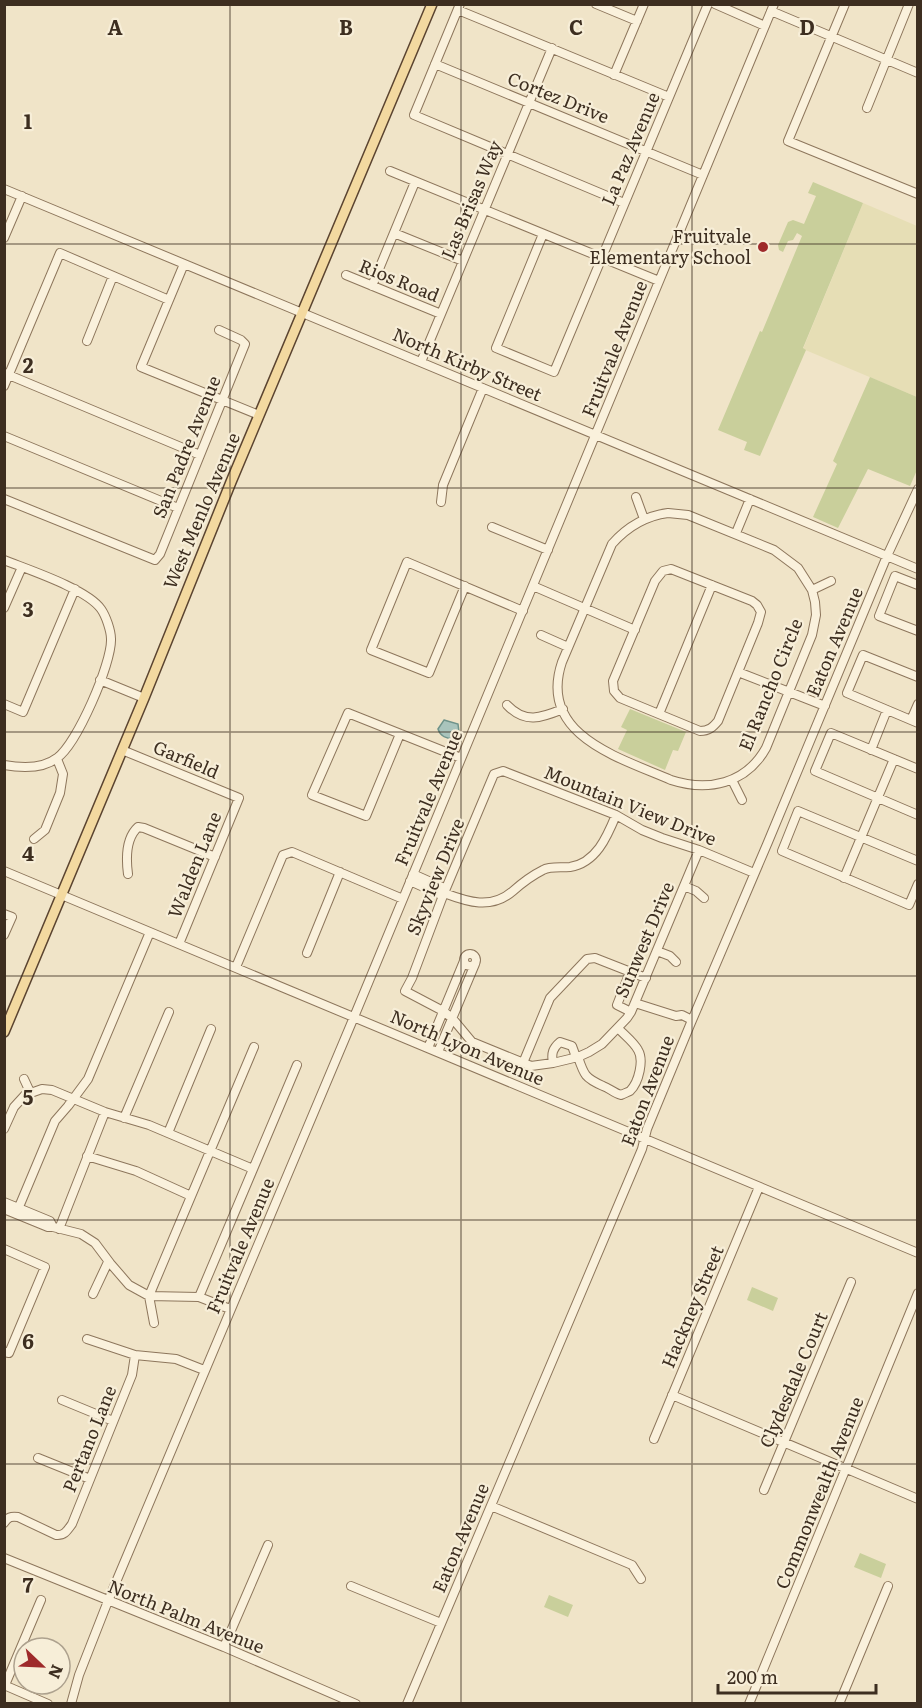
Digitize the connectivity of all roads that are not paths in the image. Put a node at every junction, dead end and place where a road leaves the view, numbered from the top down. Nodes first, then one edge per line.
1 (432, 4) edge
2 (596, 4) edge
3 (644, 4) edge
4 (708, 4) edge
5 (715, 4) edge
6 (844, 4) edge
7 (909, 4) edge
8 (459, 7) edge
9 (772, 8) edge
10 (637, 21) junction
11 (765, 26) junction
12 (831, 37) junction
13 (552, 48) junction
14 (886, 60) junction
15 (435, 64) junction
16 (918, 73) edge
17 (614, 75) junction
18 (669, 97) junction
19 (529, 102) junction
20 (867, 108) dead end
21 (646, 151) junction
22 (508, 154) junction
23 (390, 171) dead end
24 (703, 175) junction
25 (415, 182) junction
26 (4, 189) edge
27 (918, 194) edge
28 (22, 196) junction
29 (624, 203) junction
30 (484, 210) junction
31 (394, 232) junction
32 (543, 234) junction
33 (4, 238) edge
34 (601, 258) junction
35 (463, 261) junction
36 (184, 264) junction
37 (346, 275) dead end
38 (113, 276) junction
39 (659, 281) junction
40 (372, 286) junction
41 (169, 300) junction
42 (303, 313) junction
43 (441, 314) junction
44 (219, 330) dead end
45 (87, 341) dead end
46 (421, 362) junction
47 (7, 374) edge
48 (4, 387) edge
49 (483, 388) junction
50 (223, 400) junction
51 (260, 415) junction
52 (596, 435) junction
53 (4, 436) edge
54 (200, 455) junction
55 (918, 489) edge
56 (636, 496) dead end
57 (4, 499) edge
58 (750, 499) junction
59 (441, 502) dead end
60 (178, 508) junction
61 (644, 519) junction
62 (492, 528) dead end
63 (736, 534) junction
64 (548, 550) junction
65 (887, 556) junction
66 (4, 560) edge
67 (22, 567) junction
68 (918, 569) edge
69 (831, 581) dead end
70 (712, 585) junction
71 (918, 585) edge
72 (465, 586) junction
73 (533, 586) junction
74 (75, 589) junction
75 (812, 590) junction
76 (4, 608) edge
77 (585, 608) junction
78 (523, 610) junction
79 (635, 630) junction
80 (918, 631) edge
81 (540, 635) dead end
82 (568, 647) junction
83 (738, 672) junction
84 (918, 677) edge
85 (100, 680) junction
86 (789, 692) junction
87 (144, 698) junction
88 (4, 704) edge
89 (918, 704) edge
90 (507, 705) dead end
91 (825, 706) junction
92 (563, 710) junction
93 (887, 710) junction
94 (659, 714) junction
95 (914, 721) edge
96 (400, 734) junction
97 (122, 750) junction
98 (871, 750) junction
99 (461, 758) junction
100 (57, 759) junction
101 (894, 759) junction
102 (4, 765) edge
103 (918, 769) edge
104 (494, 774) joint
105 (732, 780) junction
106 (238, 798) joint
107 (878, 798) junction
108 (742, 800) dead end
109 (616, 815) junction
110 (918, 815) edge
111 (861, 837) junction
112 (34, 839) dead end
113 (699, 850) junction
114 (214, 857) junction
115 (918, 861) edge
116 (4, 872) edge
117 (340, 873) junction
118 (754, 873) junction
119 (128, 874) dead end
120 (412, 877) junction
121 (844, 878) junction
122 (918, 884) edge
123 (684, 886) junction
124 (444, 893) junction
125 (62, 895) junction
126 (704, 898) dead end
127 (403, 899) junction
128 (8, 916) edge
129 (150, 932) junction
130 (4, 935) edge
131 (178, 944) junction
132 (657, 951) junction
133 (307, 953) dead end
134 (676, 962) dead end
135 (236, 967) junction
136 (630, 972) junction
137 (645, 978) junction
138 (405, 991) joint
139 (635, 1003) junction
140 (443, 1011) junction
141 (169, 1012) dead end
142 (631, 1012) junction
143 (354, 1017) junction
144 (452, 1018) junction
145 (691, 1022) junction
146 (436, 1027) junction
147 (618, 1028) junction
148 (211, 1029) dead end
149 (447, 1031) junction
150 (4, 1032) edge
151 (254, 1047) dead end
152 (428, 1048) junction
153 (438, 1052) junction
154 (577, 1057) junction
155 (523, 1063) junction
156 (553, 1063) junction
157 (297, 1065) dead end
158 (24, 1079) dead end
159 (30, 1092) junction
160 (74, 1098) junction
161 (105, 1112) junction
162 (124, 1118) junction
163 (4, 1129) edge
164 (168, 1133) junction
165 (644, 1138) junction
166 (210, 1151) junction
167 (87, 1156) junction
168 (253, 1169) junction
169 (759, 1186) junction
170 (191, 1196) junction
171 (4, 1202) edge
172 (4, 1209) edge
173 (18, 1211) junction
174 (56, 1228) junction
175 (4, 1250) edge
176 (918, 1253) edge
177 (108, 1262) junction
178 (851, 1282) dead end
179 (918, 1293) edge
180 (93, 1294) dead end
181 (149, 1296) junction
182 (199, 1297) junction
183 (230, 1309) junction
184 (154, 1323) dead end
185 (87, 1339) dead end
186 (7, 1353) edge
187 (135, 1355) junction
188 (204, 1370) junction
189 (672, 1395) junction
190 (62, 1400) dead end
191 (113, 1421) junction
192 (654, 1439) dead end
193 (784, 1442) junction
194 (38, 1458) dead end
195 (846, 1468) junction
196 (90, 1479) junction
197 (764, 1490) dead end
198 (918, 1498) edge
199 (491, 1506) junction
200 (4, 1523) edge
201 (267, 1545) dead end
202 (4, 1558) edge
203 (641, 1579) dead end
204 (351, 1586) dead end
205 (888, 1586) dead end
206 (41, 1600) dead end
207 (108, 1601) junction
208 (441, 1623) junction
209 (224, 1647) junction
210 (5, 1685) edge
211 (48, 1704) edge
212 (71, 1704) edge
213 (356, 1704) edge
214 (407, 1704) edge
215 (749, 1704) edge
216 (839, 1704) edge

1 - 42 main road, West Menlo Avenue
2 - 10 street
3 - 10 street
4 - 18 street, La Paz Avenue
5 - 11 street
6 - 12 street
7 - 14 street
8 - 13 street
8 - 15 street
9 - 11 street, Fruitvale Avenue
9 - 12 street
10 - 17 street
11 - 24 street, Fruitvale Avenue
12 - 14 street
12 - 27 street
13 - 17 street
13 - 19 street, Las Brisas Way
14 - 16 street
14 - 20 street
15 - 19 street, Cortez Drive
15 - 22 street
17 - 18 street
18 - 21 street, La Paz Avenue
19 - 21 street, Cortez Drive
19 - 22 street, Las Brisas Way
21 - 24 street, Cortez Drive
21 - 29 street, La Paz Avenue
22 - 29 street
22 - 30 street, Las Brisas Way
23 - 25 street
24 - 39 street, Fruitvale Avenue
25 - 30 street
25 - 31 street
26 - 28 street, North Kirby Street
28 - 33 street
28 - 36 street, North Kirby Street
29 - 34 street, La Paz Avenue
30 - 32 street
30 - 35 street, Las Brisas Way
31 - 35 street
31 - 40 street
32 - 34 street
32 - 34 street, La Paz Avenue
34 - 39 street
35 - 43 street, Las Brisas Way
36 - 41 street
36 - 42 street, North Kirby Street
37 - 40 street, Rios Road
38 - 41 street
38 - 45 street
38 - 47 street
39 - 52 street, Fruitvale Avenue
40 - 43 street, Rios Road
41 - 50 street
42 - 46 street, North Kirby Street
42 - 51 main road, West Menlo Avenue
43 - 46 street, Las Brisas Way
44 - 50 street, San Padre Avenue
46 - 49 street, North Kirby Street
47 - 48 street
47 - 54 street
49 - 52 street, North Kirby Street
49 - 59 street
50 - 51 street
50 - 54 street, San Padre Avenue
51 - 87 main road, West Menlo Avenue
52 - 58 street, North Kirby Street
52 - 64 street, Fruitvale Avenue
53 - 60 street
54 - 60 street, San Padre Avenue
55 - 65 street, Eaton Avenue
56 - 61 street
57 - 60 street, San Padre Avenue
58 - 63 street
58 - 65 street, North Kirby Street
61 - 63 street, El Rancho Circle
61 - 77 street, El Rancho Circle
62 - 64 street
63 - 75 street, El Rancho Circle
64 - 73 street, Fruitvale Avenue
65 - 68 street, North Kirby Street
65 - 91 street, Eaton Avenue
66 - 67 street
67 - 74 street
67 - 76 street
69 - 75 street
70 - 79 street
70 - 83 street
70 - 94 street
71 - 80 street
72 - 72 street
72 - 78 street
73 - 77 street
73 - 78 street, Fruitvale Avenue
74 - 85 street
74 - 88 street
75 - 86 street, El Rancho Circle
77 - 79 street
77 - 82 street, El Rancho Circle
78 - 99 street, Fruitvale Avenue
79 - 94 street
81 - 82 street
82 - 92 street, El Rancho Circle
83 - 86 street
83 - 94 street
84 - 93 street
85 - 87 street
85 - 100 street
86 - 91 street
86 - 105 street, El Rancho Circle
87 - 97 main road, West Menlo Avenue
89 - 95 street
90 - 92 street
91 - 118 street, Eaton Avenue
92 - 105 street, El Rancho Circle
93 - 95 street
93 - 98 street
96 - 96 street
96 - 99 street
97 - 106 street, Garfield
97 - 125 main road, West Menlo Avenue
98 - 101 street
98 - 107 street
99 - 120 street, Fruitvale Avenue
100 - 102 street
100 - 112 street
101 - 103 street
101 - 107 street
104 - 109 street, Mountain View Drive
104 - 124 street, Skyview Drive
105 - 108 street
106 - 114 street, Walden Lane
107 - 110 street
107 - 111 street
109 - 113 street, Mountain View Drive
109 - 124 street
111 - 115 street
111 - 121 street
111 - 121 street
113 - 118 street, Mountain View Drive
113 - 123 street, Sunwest Drive
114 - 119 street
114 - 131 street, Walden Lane
116 - 125 street, North Lyon Avenue
117 - 127 street
117 - 133 street
117 - 135 street
118 - 145 street, Eaton Avenue
120 - 124 street
120 - 127 street, Fruitvale Avenue
121 - 122 street
123 - 126 street
123 - 132 street, Sunwest Drive
124 - 138 street, Skyview Drive
125 - 129 street, North Lyon Avenue
125 - 150 main road, West Menlo Avenue
127 - 143 street, Fruitvale Avenue
128 - 130 street
129 - 131 street, North Lyon Avenue
129 - 160 street
131 - 135 street, North Lyon Avenue
132 - 134 street
132 - 137 street, Sunwest Drive
135 - 143 street, North Lyon Avenue
136 - 137 street
136 - 142 street
136 - 155 street
137 - 139 street, Sunwest Drive
138 - 140 street, Sunwest Drive
139 - 142 street, Sunwest Drive
139 - 145 street
140 - 144 street, Sunwest Drive
140 - 144 street
140 - 146 street
141 - 162 street
142 - 147 street, Sunwest Drive
143 - 152 street, North Lyon Avenue
143 - 183 street, Fruitvale Avenue
144 - 149 street
144 - 155 street, Sunwest Drive
145 - 165 street, Eaton Avenue
146 - 149 street
146 - 152 street
147 - 154 street, Sunwest Drive
147 - 154 street
148 - 164 street
149 - 153 street
151 - 166 street
152 - 153 street, North Lyon Avenue
153 - 165 street, North Lyon Avenue
154 - 156 street, Sunwest Drive
154 - 156 street
155 - 156 street, Sunwest Drive
157 - 168 street
158 - 159 street
159 - 160 street
159 - 163 street
160 - 161 street
160 - 173 street
161 - 162 street
161 - 167 street
162 - 164 street
164 - 166 street
165 - 169 street, North Lyon Avenue
165 - 199 street, Eaton Avenue
166 - 168 street
166 - 170 street
167 - 170 street
167 - 174 street
168 - 182 street
169 - 176 street, North Lyon Avenue
169 - 189 street, Hackney Street
170 - 181 street
171 - 173 street
172 - 173 street
173 - 174 street
174 - 177 street
175 - 186 street
177 - 180 street
177 - 181 street
178 - 193 street, Clydesdale Court
179 - 195 street, Commonwealth Avenue
181 - 182 street
181 - 184 street
182 - 183 street
183 - 188 street, Fruitvale Avenue
185 - 187 street
187 - 188 street
187 - 191 street, Pertano Lane
188 - 207 street, Fruitvale Avenue
189 - 192 street, Hackney Street
189 - 193 street
190 - 191 street
191 - 196 street, Pertano Lane
193 - 195 street
193 - 197 street, Clydesdale Court
194 - 196 street
195 - 198 street
195 - 215 street, Commonwealth Avenue
196 - 200 street, Pertano Lane
199 - 203 street
199 - 208 street, Eaton Avenue
201 - 209 street
202 - 207 street, North Palm Avenue
204 - 208 street
205 - 216 street
206 - 210 street
207 - 209 street, North Palm Avenue
207 - 212 street, Fruitvale Avenue
208 - 214 street, Eaton Avenue
209 - 213 street, North Palm Avenue
210 - 211 street

